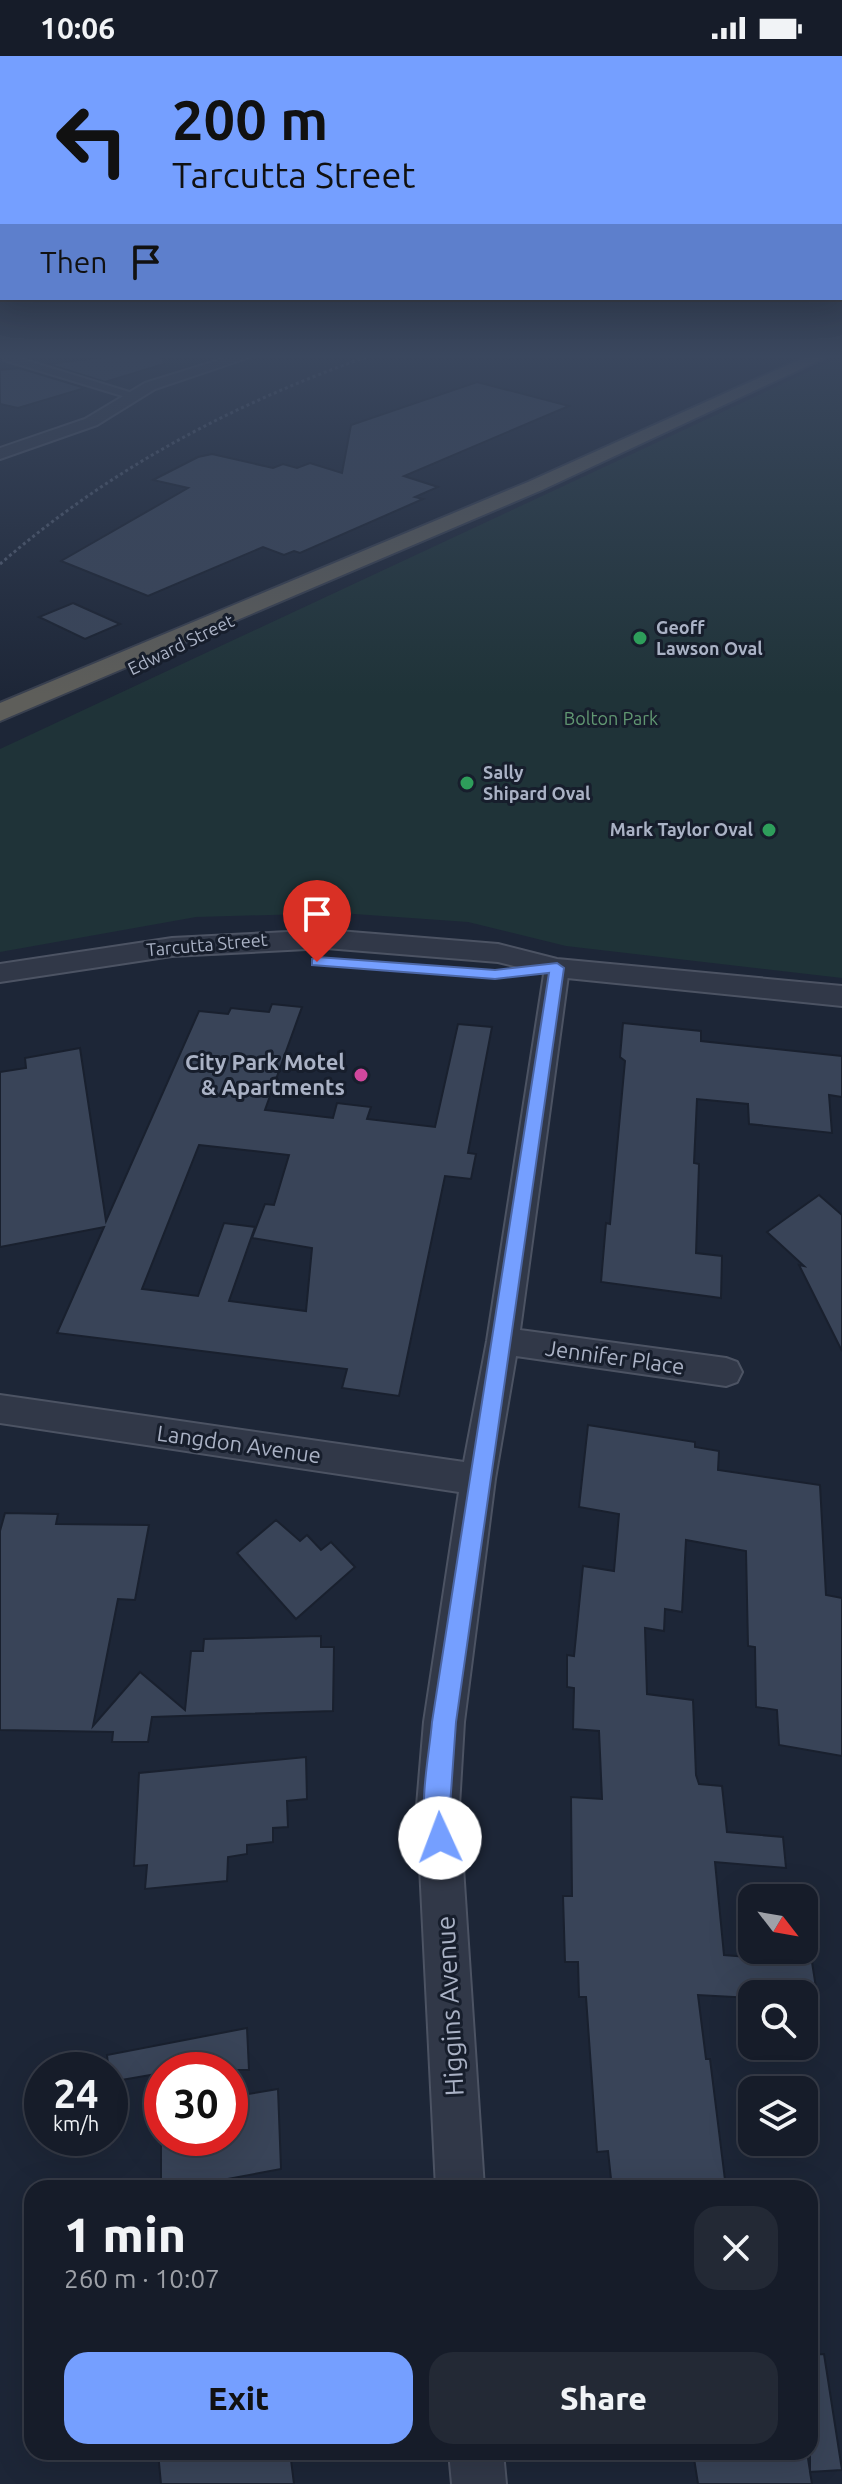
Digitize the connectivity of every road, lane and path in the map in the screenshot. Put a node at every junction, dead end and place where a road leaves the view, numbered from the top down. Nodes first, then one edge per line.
1 (547, 468) edge
2 (574, 468) edge
3 (420, 531) junction
4 (362, 556) junction
5 (0, 713) edge
6 (0, 732) edge
7 (366, 953) junction
8 (557, 968) junction
9 (0, 973) edge
10 (842, 996) edge
11 (0, 998) edge
12 (503, 1341) junction
13 (726, 1372) dead end
14 (0, 1409) edge
15 (478, 1479) junction
16 (460, 2180) edge
17 (477, 2460) edge
18 (479, 2484) edge

1 - 3 highway, Edward Street
2 - 3 highway, Edward Street
3 - 4 highway, Edward Street
4 - 5 highway, Edward Street
4 - 6 highway, Edward Street
7 - 8 street, Tarcutta Street
7 - 9 street, Tarcutta Street
7 - 11 street, Tarcutta Street
8 - 10 street, Tarcutta Street
8 - 12 street, Higgins Avenue
12 - 13 street, Jennifer Place
12 - 15 street, Higgins Avenue
14 - 15 street, Langdon Avenue
15 - 16 street, Higgins Avenue
17 - 18 street

